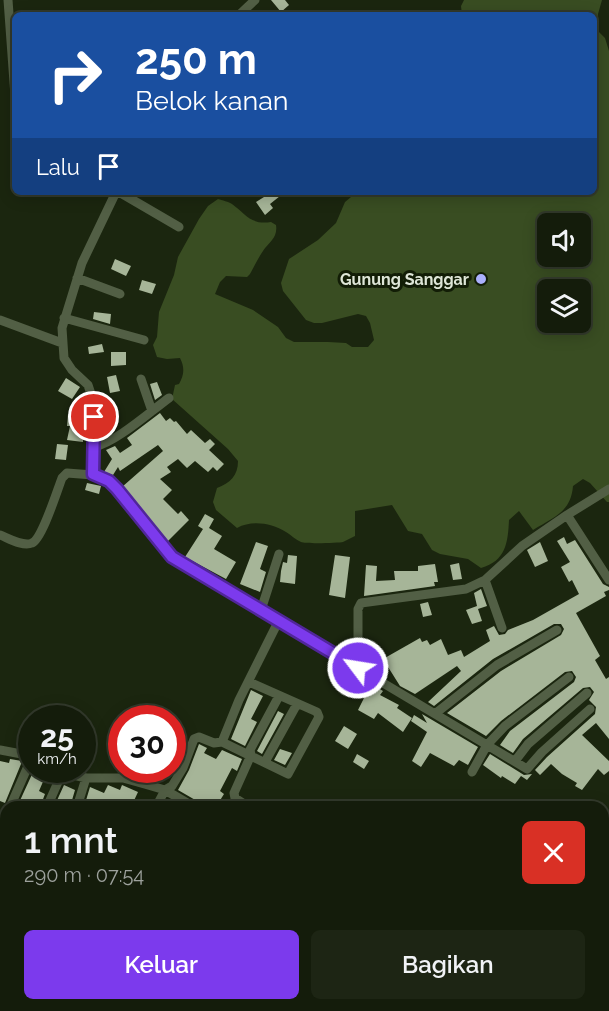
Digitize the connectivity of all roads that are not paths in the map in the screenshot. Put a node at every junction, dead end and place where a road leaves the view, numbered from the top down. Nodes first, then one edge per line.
1 (8, 0) edge
2 (255, 0) edge
3 (242, 12) edge
4 (12, 55) edge
5 (117, 195) edge
6 (123, 195) edge
7 (179, 227) dead end
8 (76, 278) junction
9 (120, 294) dead end
10 (64, 318) junction
11 (0, 320) edge
12 (144, 340) dead end
13 (62, 343) junction
14 (141, 379) dead end
15 (169, 398) dead end
16 (152, 411) junction
17 (94, 447) junction
18 (93, 474) junction
19 (609, 489) edge
20 (567, 515) junction
21 (0, 535) edge
22 (279, 554) dead end
23 (485, 580) junction
24 (609, 580) edge
25 (261, 610) junction
26 (279, 620) junction
27 (502, 628) dead end
28 (557, 630) dead end
29 (358, 668) junction
30 (569, 676) dead end
31 (249, 682) junction
32 (587, 693) dead end
33 (279, 696) junction
34 (297, 704) junction
35 (590, 709) dead end
36 (436, 713) junction
37 (222, 742) junction
38 (488, 745) junction
39 (0, 750) edge
40 (18, 753) edge
41 (251, 755) junction
42 (514, 761) junction
43 (265, 762) junction
44 (472, 772) dead end
45 (96, 778) edge
46 (20, 783) edge
47 (58, 783) edge
48 (84, 783) edge
49 (165, 790) junction
50 (13, 801) edge
51 (50, 801) edge
52 (79, 801) edge
53 (159, 801) edge
54 (184, 801) edge
55 (240, 801) edge

1 - 4 street
2 - 3 street
5 - 8 street
6 - 7 street
8 - 9 street
8 - 10 street
10 - 12 street
10 - 13 street
11 - 13 street
13 - 17 street
14 - 16 street
15 - 16 street
16 - 17 street
17 - 18 street
18 - 21 street
18 - 25 street
19 - 20 street
20 - 23 street
20 - 24 street
22 - 25 street
23 - 27 street
23 - 29 street
25 - 26 street
26 - 29 street
26 - 31 street
28 - 36 street
29 - 36 street
30 - 38 street
31 - 33 street
31 - 37 street
32 - 42 street
33 - 34 street
33 - 41 street
34 - 43 street
34 - 43 street
35 - 42 street
36 - 38 street
37 - 41 street
37 - 49 street
38 - 42 street
38 - 44 street
39 - 40 street
41 - 43 street
41 - 55 street
45 - 49 street
46 - 50 street
47 - 51 street
48 - 52 street
49 - 53 street
49 - 54 street

